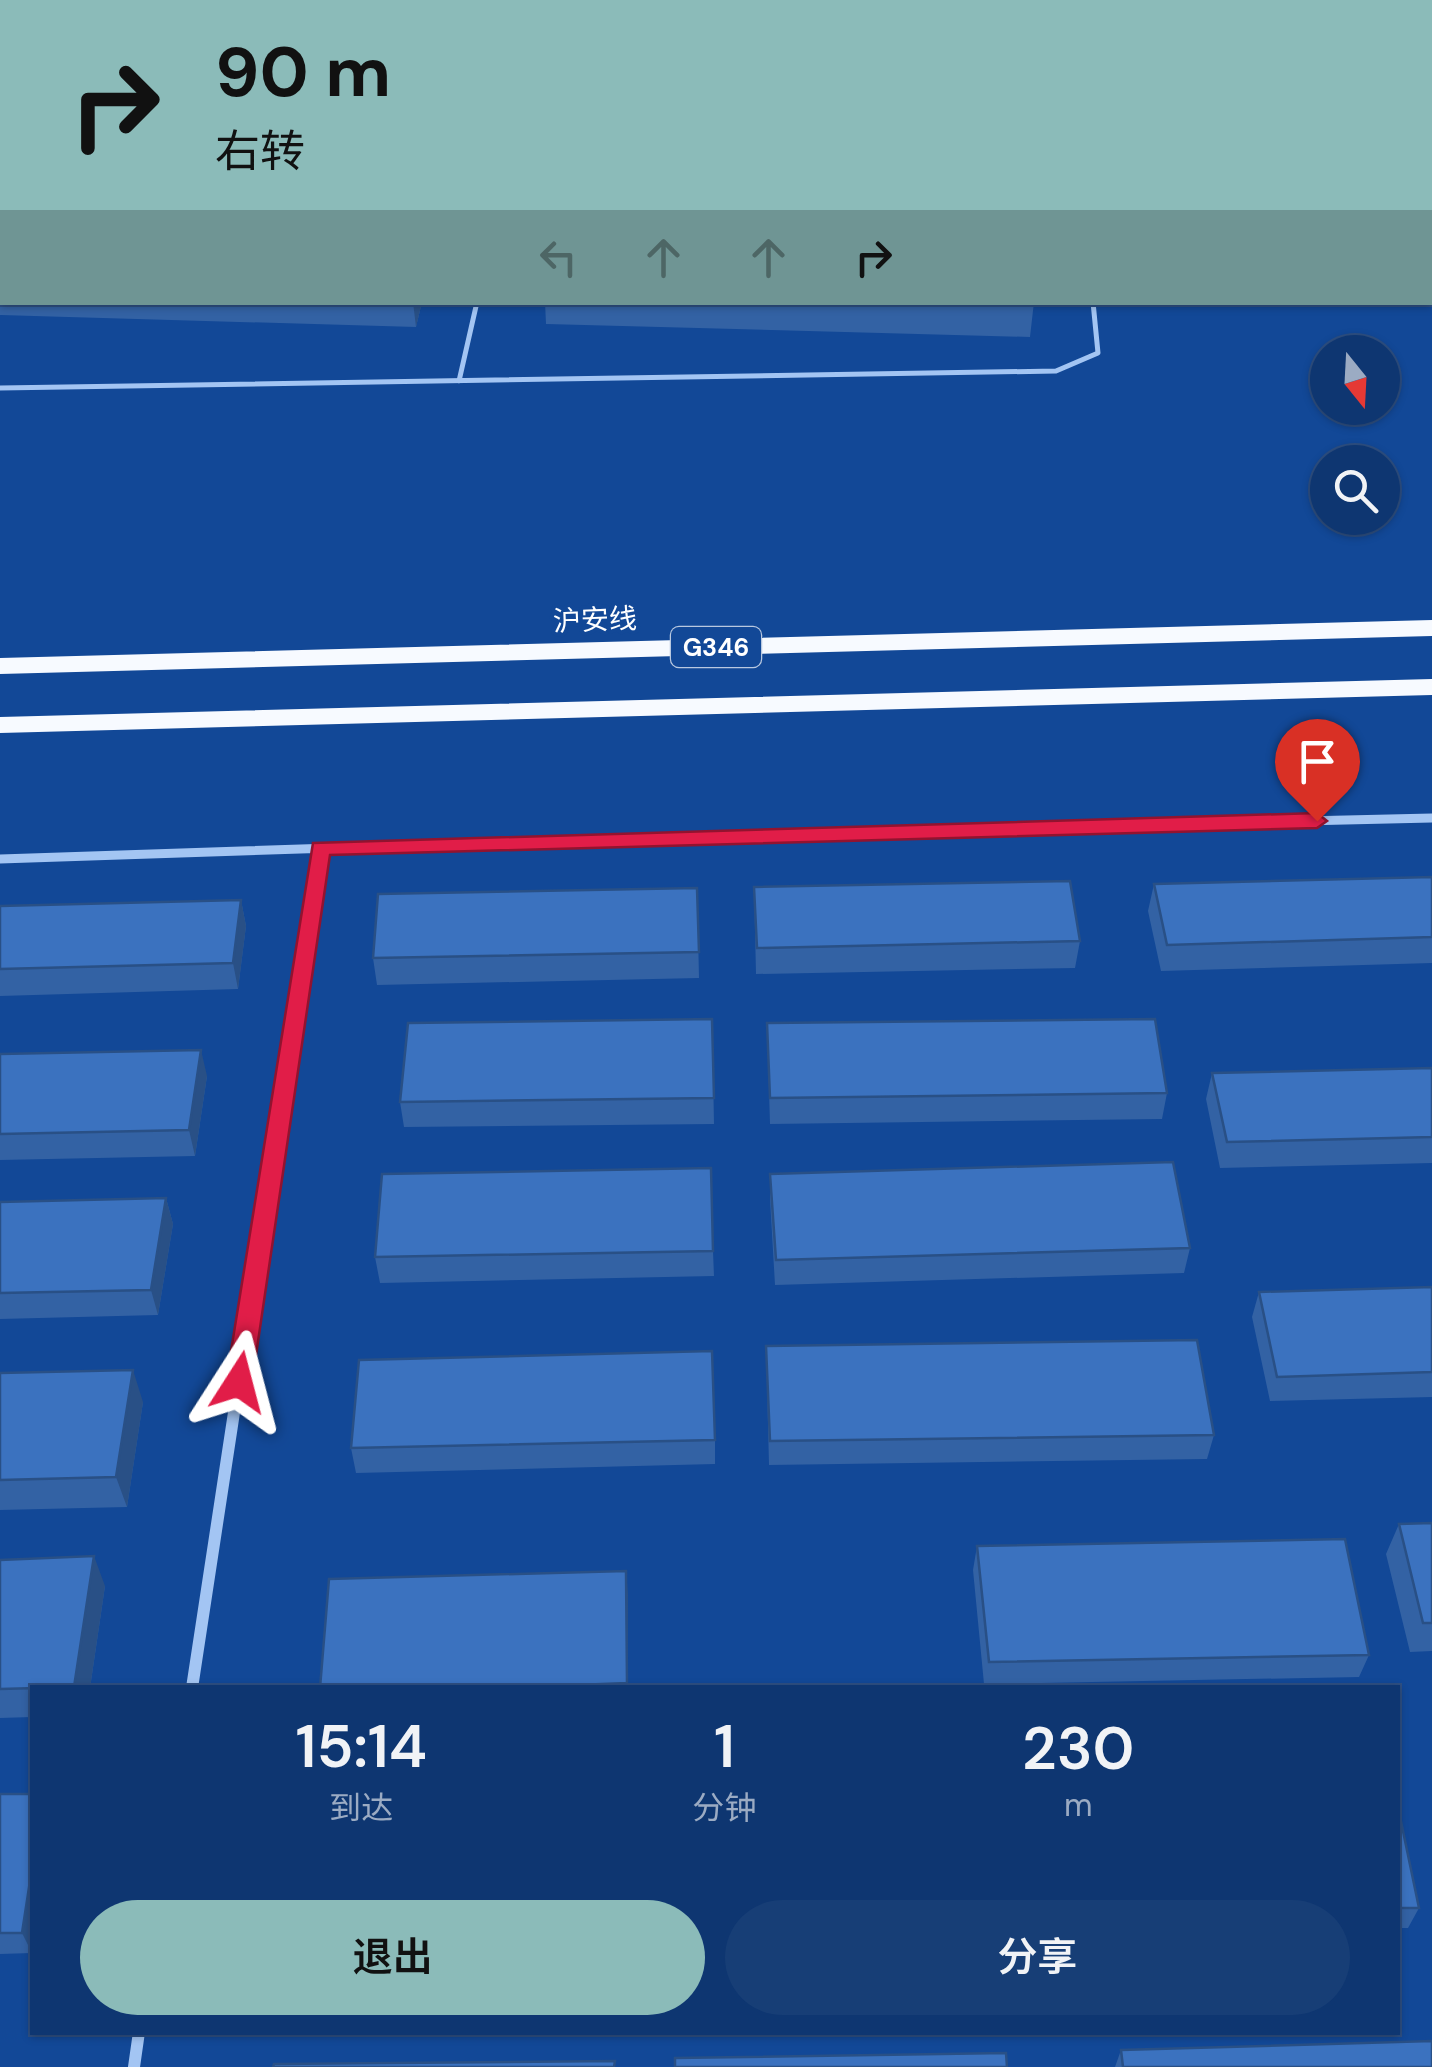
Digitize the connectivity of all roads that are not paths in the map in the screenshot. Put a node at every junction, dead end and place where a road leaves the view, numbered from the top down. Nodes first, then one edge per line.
1 (476, 305) edge
2 (1093, 305) edge
3 (460, 381) junction
4 (0, 388) edge
5 (1432, 628) edge
6 (0, 666) edge
7 (1432, 688) edge
8 (0, 725) edge
9 (1432, 818) edge
10 (320, 848) junction
11 (0, 859) edge
12 (192, 1685) edge
13 (139, 2035) edge
14 (134, 2067) edge

1 - 3 lane
2 - 3 lane
3 - 4 lane
5 - 6 highway, 沪安线 / G346
7 - 8 highway, G346
9 - 10 street
10 - 11 street
10 - 12 street
13 - 14 street

